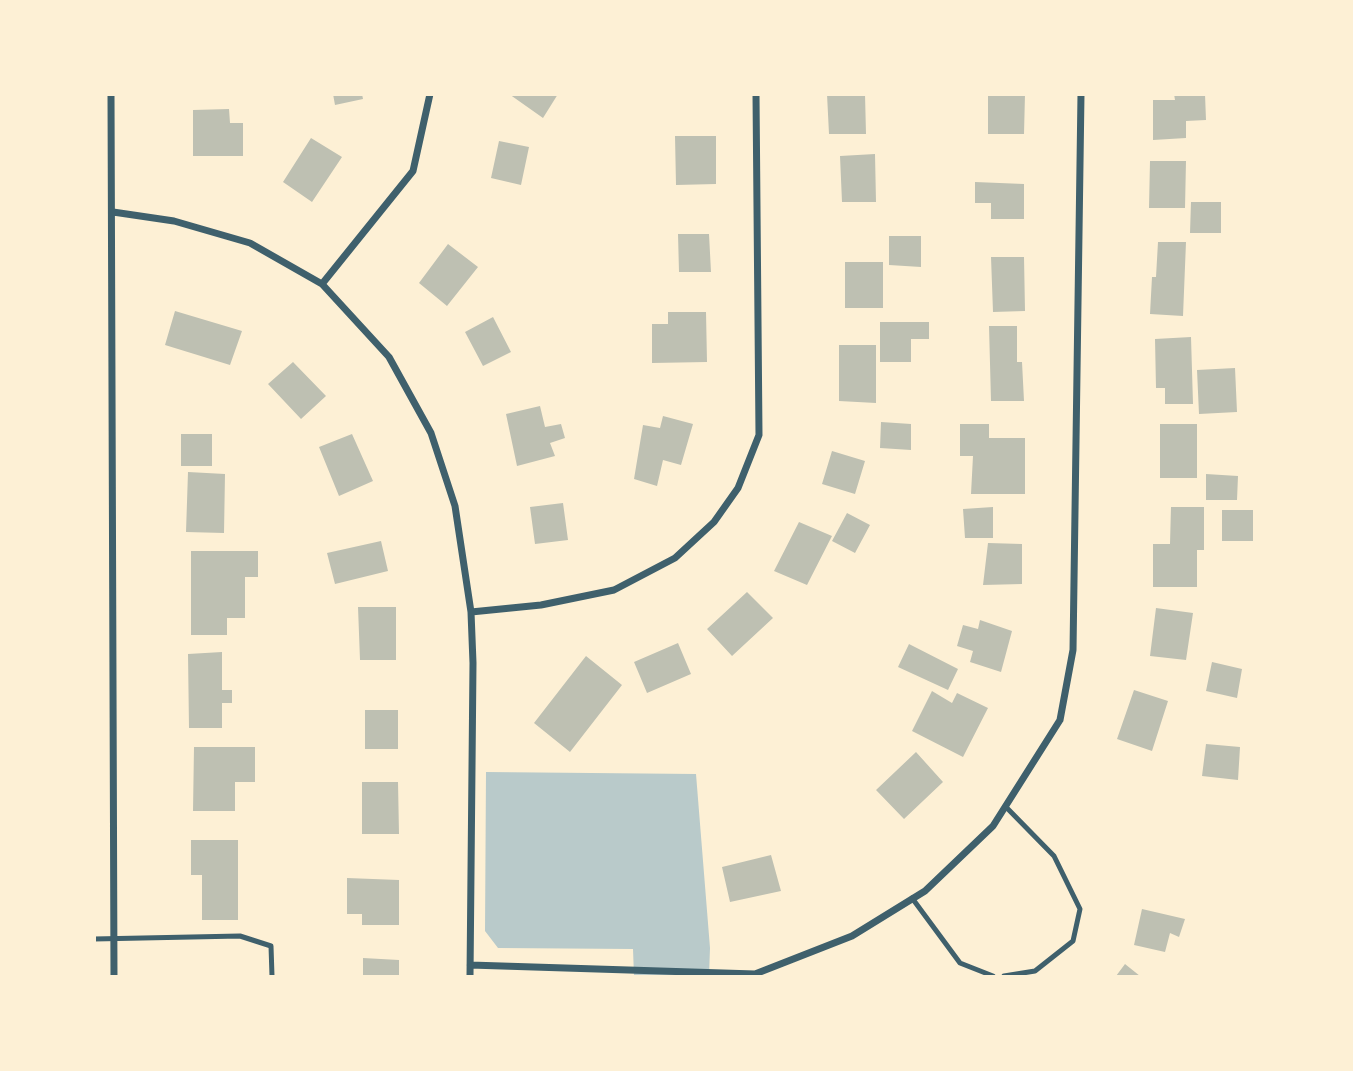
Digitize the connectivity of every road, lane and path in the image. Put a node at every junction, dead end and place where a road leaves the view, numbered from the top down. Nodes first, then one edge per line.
1 (111, 94) edge
2 (430, 94) edge
3 (756, 94) edge
4 (1081, 94) edge
5 (113, 212) junction
6 (322, 284) junction
7 (471, 612) junction
8 (1005, 806) junction
9 (912, 898) junction
10 (94, 939) edge
11 (114, 939) junction
12 (470, 965) junction
13 (755, 975) edge
14 (114, 976) edge
15 (272, 976) edge
16 (470, 976) edge
17 (993, 976) edge
18 (1004, 976) edge

1 - 5 street
2 - 6 street
3 - 7 street
4 - 8 street
5 - 6 street
5 - 11 street
6 - 7 street
7 - 12 street
8 - 9 street
8 - 18 lane
9 - 13 street
9 - 17 lane
10 - 11 lane
11 - 14 street
11 - 15 lane
12 - 13 street
12 - 16 street

